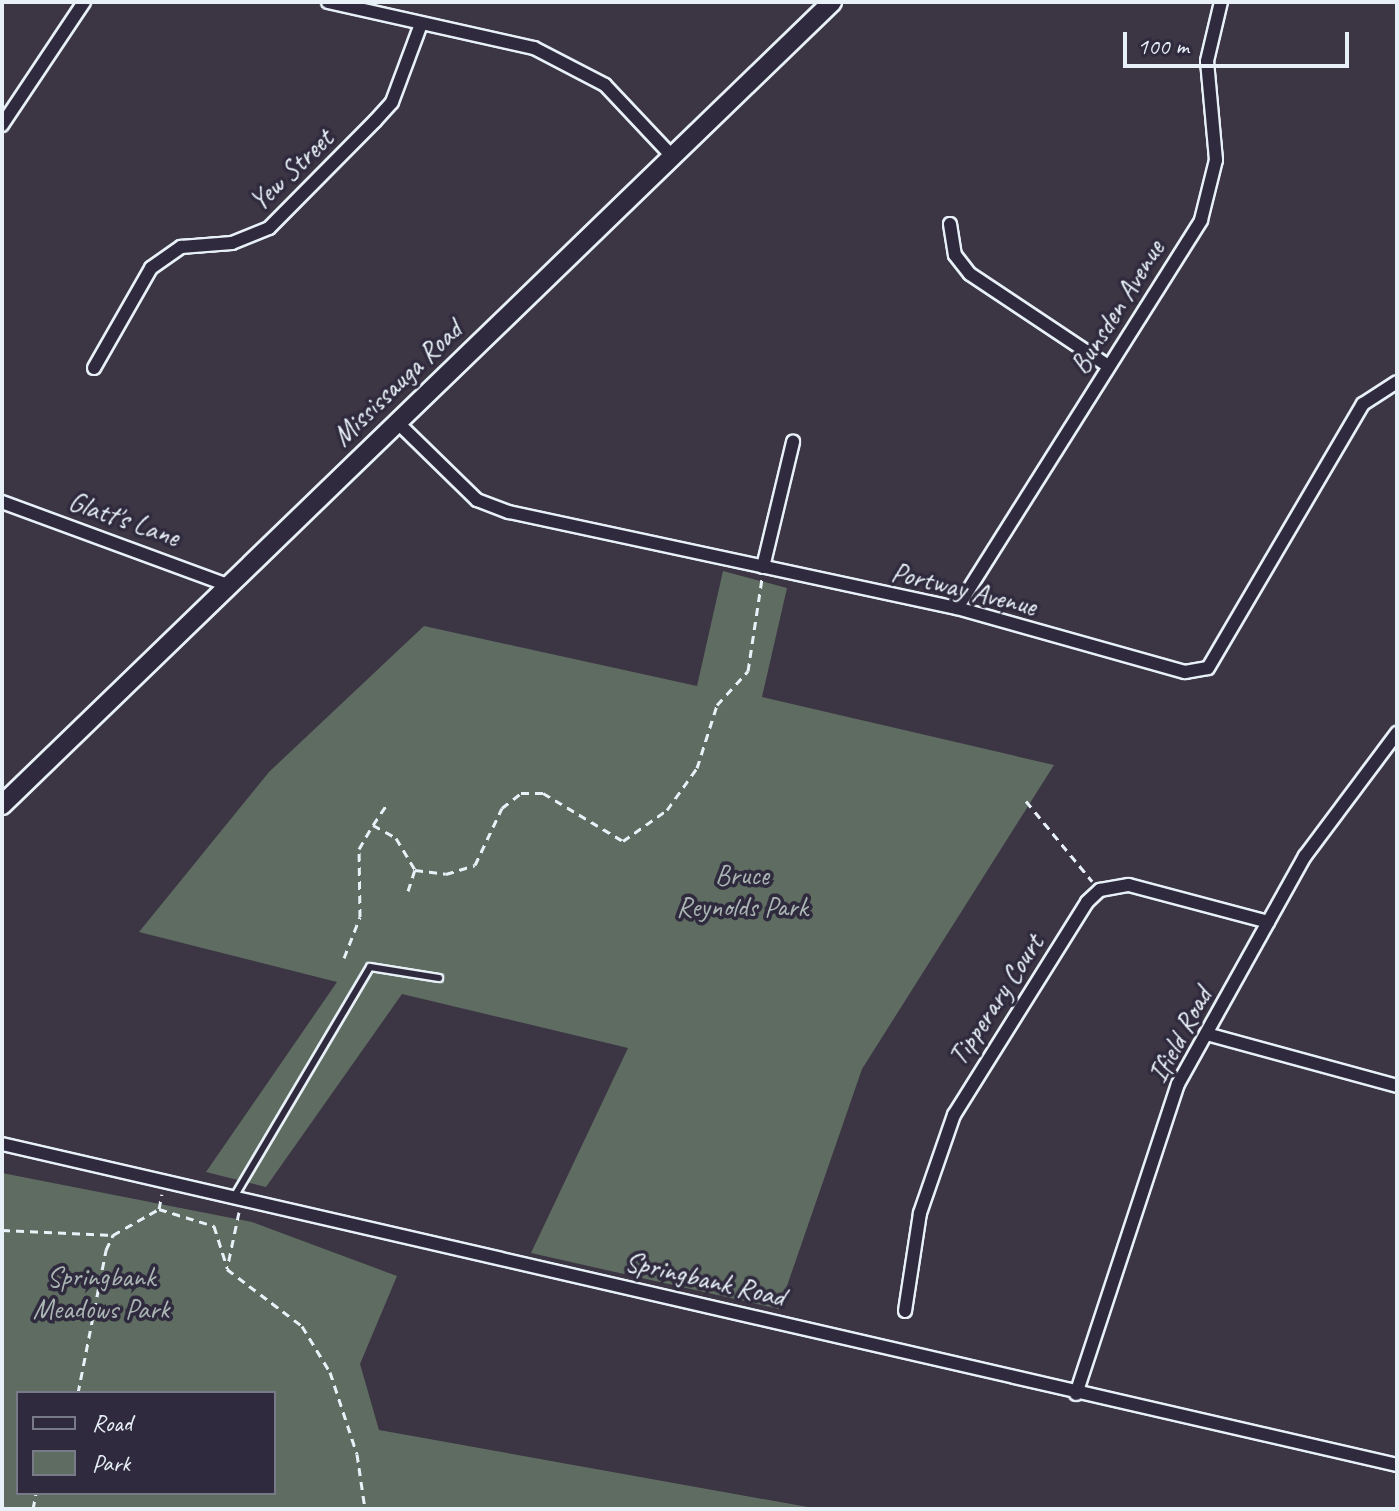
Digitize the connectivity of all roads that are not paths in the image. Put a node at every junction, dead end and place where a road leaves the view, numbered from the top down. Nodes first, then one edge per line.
1 (84, 2) edge
2 (328, 2) edge
3 (832, 2) edge
4 (1221, 2) edge
5 (421, 24) junction
6 (2, 125) edge
7 (672, 156) junction
8 (950, 224) dead end
9 (1108, 366) junction
10 (94, 368) dead end
11 (1397, 382) edge
12 (397, 422) junction
13 (793, 442) dead end
14 (2, 502) edge
15 (763, 567) junction
16 (228, 585) junction
17 (957, 608) junction
18 (1397, 733) edge
19 (2, 805) edge
20 (1268, 922) junction
21 (439, 978) dead end
22 (1207, 1034) junction
23 (1397, 1086) edge
24 (2, 1144) edge
25 (239, 1198) junction
26 (905, 1311) dead end
27 (1076, 1394) junction
28 (1397, 1465) edge

1 - 6 street
2 - 5 street
3 - 7 main road, Mississauga Road
4 - 9 street, Bunsden Avenue
5 - 7 street
5 - 10 street, Yew Street
7 - 12 main road, Mississauga Road
8 - 9 street
9 - 17 street, Bunsden Avenue
11 - 17 street, Portway Avenue
12 - 15 street, Portway Avenue
12 - 16 main road, Mississauga Road
13 - 15 street
14 - 16 street, Glatt's Lane
15 - 17 street, Portway Avenue
16 - 19 main road, Mississauga Road
18 - 20 street, Ifield Road
20 - 22 street, Ifield Road
20 - 26 street, Tipperary Court
21 - 25 lane
22 - 23 street
22 - 27 street, Ifield Road
24 - 25 street, Springbank Road
25 - 27 street, Springbank Road
27 - 28 street, Springbank Road

